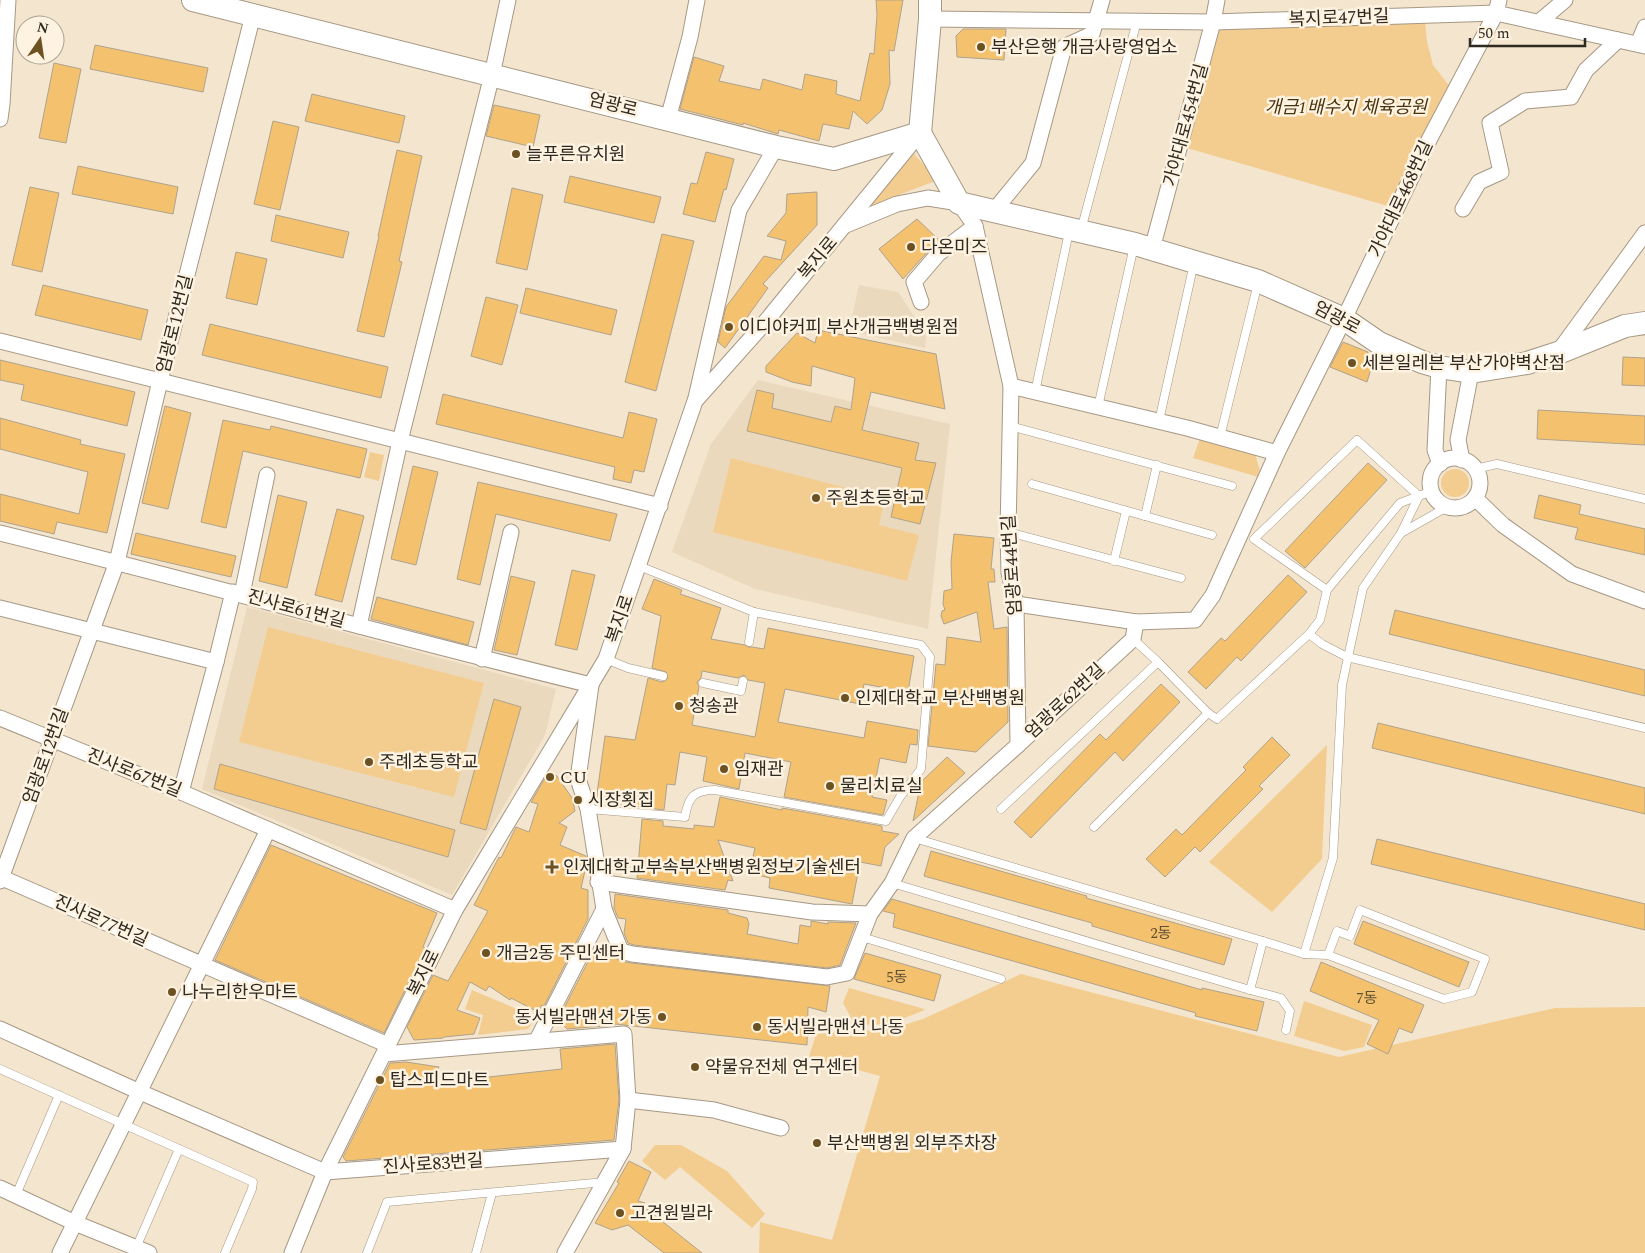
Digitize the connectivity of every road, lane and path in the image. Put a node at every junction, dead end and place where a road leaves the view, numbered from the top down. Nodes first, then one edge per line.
1 (8, 0) edge
2 (195, 0) edge
3 (508, 0) edge
4 (697, 0) edge
5 (1102, 0) edge
6 (1217, 0) edge
7 (1565, 0) edge
8 (1498, 6) edge
9 (930, 10) edge
10 (253, 15) junction
11 (1096, 21) junction
12 (1137, 22) junction
13 (1213, 22) junction
14 (1540, 22) junction
15 (1645, 27) edge
16 (1618, 40) junction
17 (1642, 45) edge
18 (492, 74) junction
19 (0, 119) edge
20 (668, 119) junction
21 (920, 133) junction
22 (776, 147) junction
23 (959, 203) junction
24 (1462, 210) dead end
25 (993, 212) junction
26 (845, 225) junction
27 (975, 226) junction
28 (1075, 231) junction
29 (1645, 233) edge
30 (1143, 247) junction
31 (1194, 262) junction
32 (1258, 281) junction
33 (921, 302) dead end
34 (1344, 319) junction
35 (1645, 323) edge
36 (0, 341) edge
37 (1558, 353) junction
38 (1439, 367) junction
39 (1471, 372) junction
40 (160, 382) junction
41 (1011, 386) junction
42 (1035, 392) junction
43 (695, 401) junction
44 (1098, 407) junction
45 (1159, 421) junction
46 (1010, 426) junction
47 (1220, 437) junction
48 (400, 441) junction
49 (1277, 453) junction
50 (1462, 460) junction
51 (1440, 464) junction
52 (1157, 465) junction
53 (1475, 469) junction
54 (268, 475) dead end
55 (1032, 484) dead end
56 (1232, 486) dead end
57 (1425, 494) junction
58 (1475, 498) junction
59 (1645, 499) edge
60 (660, 506) junction
61 (1447, 507) junction
62 (1126, 511) junction
63 (1145, 516) junction
64 (511, 532) dead end
65 (1008, 532) junction
66 (0, 533) edge
67 (1401, 533) junction
68 (1212, 535) dead end
69 (1114, 561) junction
70 (117, 562) junction
71 (639, 566) junction
72 (1181, 578) dead end
73 (1327, 590) junction
74 (237, 593) junction
75 (1645, 602) edge
76 (1016, 604) junction
77 (0, 608) edge
78 (754, 612) junction
79 (1136, 622) junction
80 (358, 626) junction
81 (91, 632) junction
82 (1309, 634) junction
83 (1133, 639) junction
84 (749, 642) dead end
85 (1347, 657) junction
86 (482, 659) junction
87 (606, 659) junction
88 (216, 662) junction
89 (1158, 662) junction
90 (663, 676) dead end
91 (742, 681) dead end
92 (703, 684) dead end
93 (591, 685) junction
94 (1208, 713) junction
95 (0, 718) edge
96 (1645, 728) edge
97 (52, 739) junction
98 (1018, 745) junction
99 (180, 792) junction
100 (588, 809) junction
101 (1001, 809) dead end
102 (1094, 827) dead end
103 (268, 830) junction
104 (914, 838) junction
105 (0, 878) edge
106 (598, 882) junction
107 (892, 883) junction
108 (604, 909) junction
109 (455, 910) junction
110 (870, 914) junction
111 (862, 937) junction
112 (1263, 941) junction
113 (1304, 954) junction
114 (1328, 955) junction
115 (202, 966) junction
116 (1001, 979) dead end
117 (1250, 990) junction
118 (0, 1029) edge
119 (1286, 1030) dead end
120 (537, 1040) junction
121 (386, 1050) junction
122 (1, 1071) edge
123 (140, 1092) junction
124 (58, 1095) junction
125 (628, 1100) junction
126 (124, 1124) junction
127 (781, 1128) dead end
128 (179, 1149) junction
129 (623, 1150) junction
130 (325, 1172) junction
131 (604, 1182) junction
132 (0, 1188) edge
133 (492, 1193) junction
134 (16, 1195) junction
135 (75, 1223) junction
136 (142, 1250) edge
137 (62, 1252) edge
138 (225, 1253) edge
139 (292, 1253) edge
140 (367, 1253) edge
141 (476, 1253) edge
142 (566, 1253) edge

1 - 19 street
2 - 10 main road, 엄광로
3 - 18 street
4 - 20 street
5 - 11 street
6 - 13 street, 가야대로454번길
7 - 14 street
8 - 13 street, 복지로47번길
8 - 14 street, 복지로47번길
8 - 34 street, 가야대로468번길
9 - 11 street, 복지로47번길
9 - 21 main road
10 - 18 main road, 엄광로
10 - 40 street, 엄광로12번길
11 - 12 street, 복지로47번길
11 - 25 street
12 - 13 street, 복지로47번길
12 - 28 lane
13 - 30 street, 가야대로454번길
14 - 16 street, 복지로47번길
15 - 17 street
16 - 17 street, 복지로47번길
16 - 24 street
18 - 20 main road, 엄광로
18 - 48 street
20 - 22 main road, 엄광로
21 - 22 main road, 엄광로
21 - 23 main road
21 - 26 street, 복지로
22 - 43 street
23 - 25 main road, 엄광로
23 - 26 street
23 - 27 street, 엄광로44번길
25 - 28 main road, 엄광로
26 - 43 street, 복지로
27 - 33 street
27 - 41 street, 엄광로44번길
28 - 30 main road, 엄광로
28 - 42 lane
29 - 37 street
30 - 31 main road, 엄광로
30 - 44 lane
31 - 32 main road, 엄광로
31 - 45 lane
32 - 34 main road, 엄광로
32 - 47 lane
34 - 38 main road, 엄광로
34 - 49 street
35 - 37 main road, 엄광로
36 - 40 street
37 - 39 main road, 엄광로
38 - 39 main road, 엄광로
38 - 51 street
39 - 50 street
40 - 48 street
40 - 70 street, 엄광로12번길
41 - 42 street
41 - 46 street, 엄광로44번길
42 - 44 street
43 - 60 street, 복지로
44 - 45 street
45 - 47 street
46 - 52 lane
46 - 65 street, 엄광로44번길
47 - 49 street
48 - 60 street
48 - 80 street
49 - 79 street
50 - 51 street
50 - 53 street
51 - 57 street
52 - 56 lane
52 - 63 lane
53 - 58 street
53 - 59 lane
54 - 74 street
55 - 62 lane
57 - 61 street
57 - 67 lane
57 - 73 lane
57 - 73 lane
58 - 61 street
58 - 75 street
60 - 71 street, 복지로
61 - 67 lane
62 - 63 lane
62 - 69 lane
63 - 68 lane
64 - 86 street
65 - 69 lane
65 - 76 street, 엄광로44번길
66 - 70 street, 진사로61번길
67 - 85 lane
69 - 72 lane
70 - 74 street, 진사로61번길
70 - 81 street, 엄광로12번길
71 - 78 lane
71 - 87 street, 복지로
73 - 82 lane
74 - 80 street, 진사로61번길
74 - 88 street
76 - 79 street
76 - 98 street, 엄광로44번길
77 - 81 street
78 - 84 lane
78 - 100 lane
79 - 83 street
80 - 86 street, 진사로61번길
81 - 88 street
81 - 97 street, 엄광로12번길
82 - 85 lane
82 - 94 lane
83 - 89 lane
83 - 98 street, 엄광로62번길
85 - 96 lane
85 - 113 lane
86 - 93 street, 진사로61번길
87 - 90 lane
87 - 93 street, 복지로
88 - 99 street
89 - 94 lane
89 - 101 lane
91 - 92 lane
93 - 100 street
93 - 109 street, 복지로
94 - 102 lane
95 - 97 street, 진사로67번길
97 - 99 street, 진사로67번길
97 - 105 street, 엄광로12번길
98 - 104 street, 엄광로62번길
99 - 103 street, 진사로67번길
100 - 106 street
103 - 109 street, 진사로67번길
103 - 115 street
104 - 107 street, 엄광로62번길
104 - 112 lane
105 - 115 street, 진사로77번길
106 - 108 street
106 - 110 street
107 - 110 street, 엄광로62번길
107 - 117 lane
108 - 111 street, 엄광로62번길
108 - 120 street
109 - 121 street, 복지로
110 - 111 street, 엄광로62번길
111 - 116 lane
112 - 113 lane
112 - 117 lane
113 - 114 lane
114 - 114 lane
115 - 121 street, 진사로77번길
115 - 123 street
117 - 119 lane
118 - 123 street, 진사로83번길
120 - 121 street, 진사로77번길
120 - 125 street, 진사로77번길
121 - 130 street, 복지로
122 - 124 lane
123 - 126 street
123 - 130 street, 진사로83번길
124 - 126 lane
124 - 134 lane
125 - 127 street
125 - 129 street, 진사로77번길
126 - 128 lane
126 - 135 street
128 - 136 lane
128 - 138 lane
129 - 130 street, 진사로83번길
129 - 131 street
130 - 139 street, 복지로
131 - 133 lane
131 - 142 street
132 - 134 street
133 - 140 lane
133 - 141 lane
134 - 135 street
135 - 136 street
135 - 137 street

